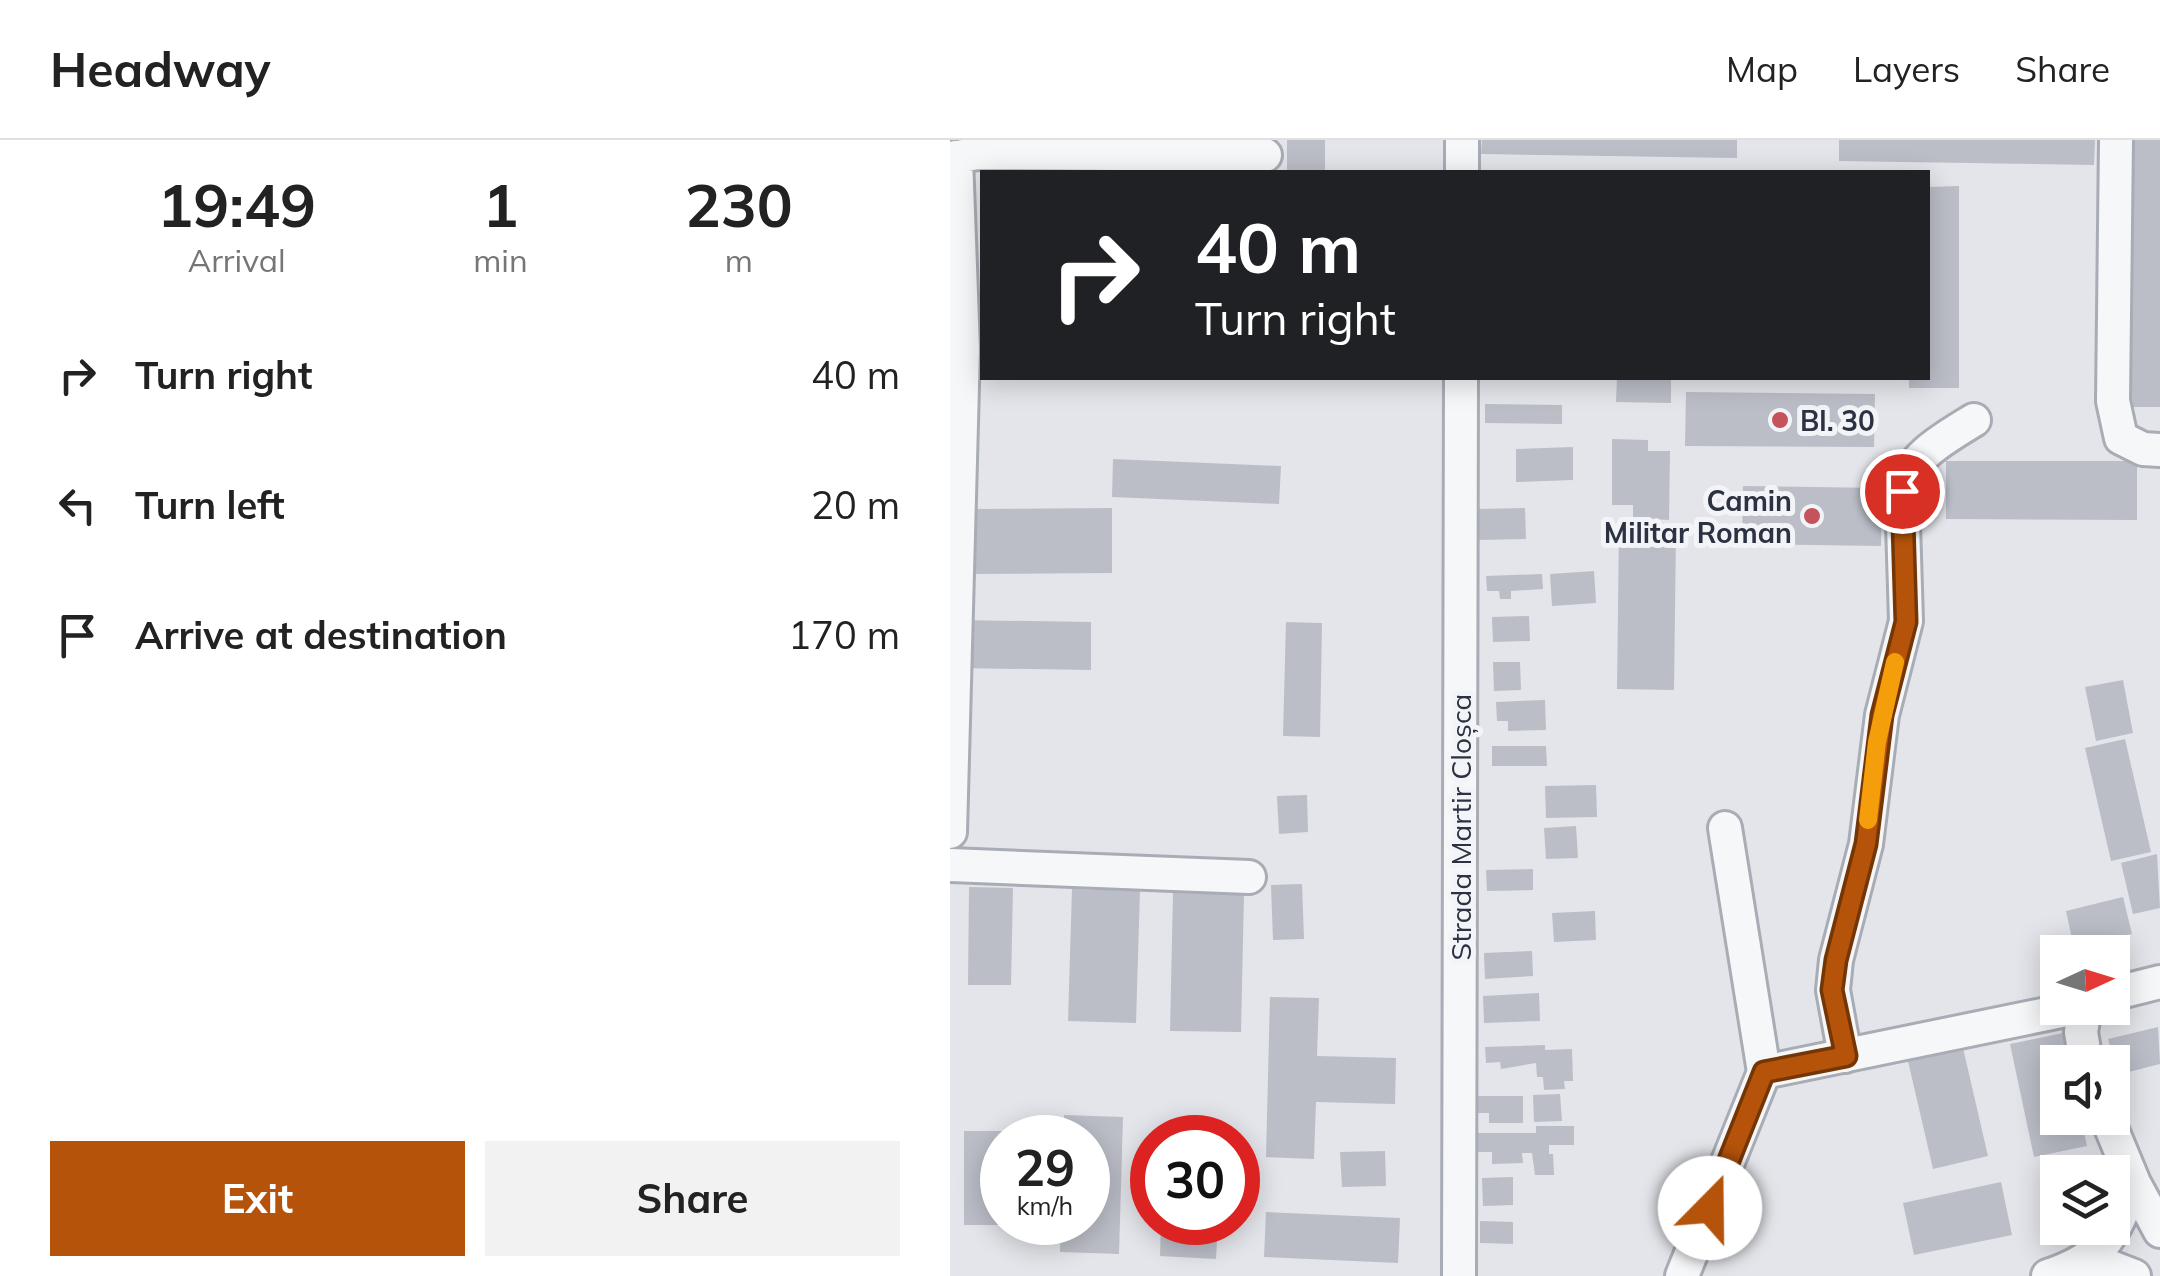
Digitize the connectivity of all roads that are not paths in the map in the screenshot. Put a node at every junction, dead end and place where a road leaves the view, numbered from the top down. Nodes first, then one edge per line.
1 (1462, 140) edge
2 (2116, 140) edge
3 (965, 152) edge
4 (1264, 155) dead end
5 (1462, 170) edge
6 (1460, 380) edge
7 (1974, 420) dead end
8 (2160, 450) edge
9 (1725, 828) dead end
10 (950, 832) edge
11 (950, 865) edge
12 (1249, 877) dead end
13 (2160, 982) edge
14 (2130, 990) edge
15 (2040, 1016) edge
16 (1846, 1056) junction
17 (1764, 1072) junction
18 (2114, 1135) edge
19 (2134, 1183) junction
20 (2160, 1231) edge
21 (2113, 1270) edge
22 (1459, 1276) edge
23 (1682, 1276) edge
24 (2048, 1276) edge

1 - 5 street
2 - 8 street
3 - 4 street
3 - 10 street
6 - 22 street, Strada Martir Cloșca
7 - 16 street
9 - 17 street
11 - 12 street
13 - 14 street
15 - 16 street
16 - 17 street
17 - 23 street
18 - 19 street
19 - 20 street
19 - 21 street
21 - 24 street

